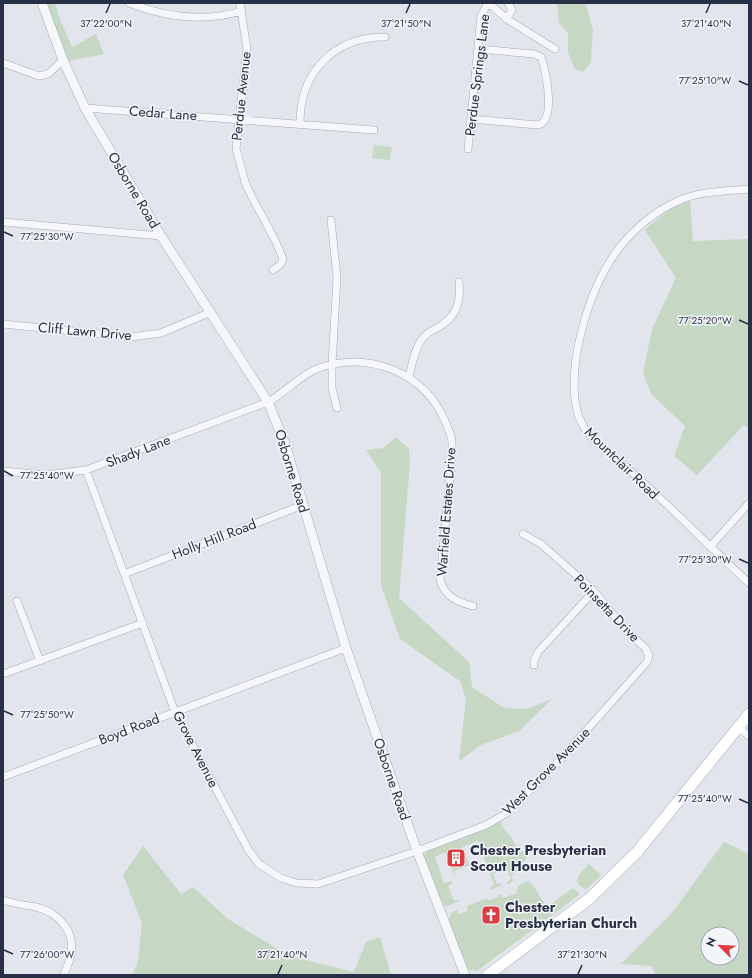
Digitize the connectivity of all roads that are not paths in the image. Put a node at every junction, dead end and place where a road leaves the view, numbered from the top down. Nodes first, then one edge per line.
1 (42, 3) edge
2 (128, 3) edge
3 (240, 3) edge
4 (488, 3) edge
5 (508, 3) edge
6 (242, 11) junction
7 (506, 19) junction
8 (385, 37) dead end
9 (546, 44) junction
10 (478, 49) junction
11 (555, 49) dead end
12 (538, 55) junction
13 (63, 60) junction
14 (3, 63) edge
15 (85, 108) junction
16 (240, 119) junction
17 (471, 119) junction
18 (300, 124) junction
19 (374, 130) dead end
20 (468, 149) dead end
21 (749, 189) edge
22 (331, 220) dead end
23 (3, 222) edge
24 (161, 236) junction
25 (273, 270) dead end
26 (459, 282) dead end
27 (211, 312) junction
28 (3, 324) edge
29 (332, 364) junction
30 (409, 377) junction
31 (268, 402) junction
32 (337, 408) dead end
33 (86, 470) junction
34 (3, 471) edge
35 (749, 503) edge
36 (303, 505) junction
37 (523, 534) dead end
38 (710, 547) junction
39 (124, 574) junction
40 (749, 583) edge
41 (594, 591) junction
42 (17, 601) dead end
43 (472, 606) dead end
44 (143, 623) junction
45 (346, 648) junction
46 (649, 656) joint
47 (40, 661) junction
48 (534, 665) dead end
49 (3, 674) edge
50 (175, 712) junction
51 (745, 721) edge
52 (749, 736) edge
53 (3, 776) edge
54 (417, 851) junction
55 (3, 900) edge
56 (64, 975) edge
57 (465, 975) edge
58 (488, 975) edge

1 - 13 street, Osborne Road
2 - 6 street
3 - 6 street, Perdue Avenue
4 - 7 street
4 - 10 street, Perdue Springs Lane
5 - 7 street
6 - 16 street, Perdue Avenue
7 - 9 street
8 - 18 street
9 - 11 street
9 - 12 street
10 - 12 street
10 - 17 street, Perdue Springs Lane
12 - 17 street
13 - 14 street
13 - 15 street, Osborne Road
15 - 16 street, Cedar Lane
15 - 24 street, Osborne Road
16 - 18 street, Cedar Lane
16 - 25 street, Perdue Avenue
17 - 20 street, Perdue Springs Lane
18 - 19 street, Cedar Lane
21 - 38 street, Mountclair Road
22 - 29 street
23 - 24 street
24 - 27 street, Osborne Road
26 - 30 street
27 - 28 street, Cliff Lawn Drive
27 - 31 street, Osborne Road
29 - 30 street, Warfield Estates Drive
29 - 31 street, Warfield Estates Drive
29 - 32 street
30 - 43 street, Warfield Estates Drive
31 - 33 street, Shady Lane
31 - 36 street, Osborne Road
33 - 34 street, Shady Lane
33 - 39 street, Grove Avenue
35 - 38 street
36 - 39 street, Holly Hill Road
36 - 45 street, Osborne Road
37 - 41 street, Poinsetta Drive
38 - 40 street, Mountclair Road
39 - 44 street, Grove Avenue
41 - 46 street, Poinsetta Drive
41 - 48 street
42 - 47 street
44 - 47 street
44 - 50 street, Grove Avenue
45 - 50 street, Boyd Road
45 - 54 street, Osborne Road
46 - 54 street, West Grove Avenue
47 - 49 street
50 - 53 street, Boyd Road
50 - 54 street, Grove Avenue
51 - 52 street
51 - 58 main road
54 - 57 street, Osborne Road
55 - 56 street

